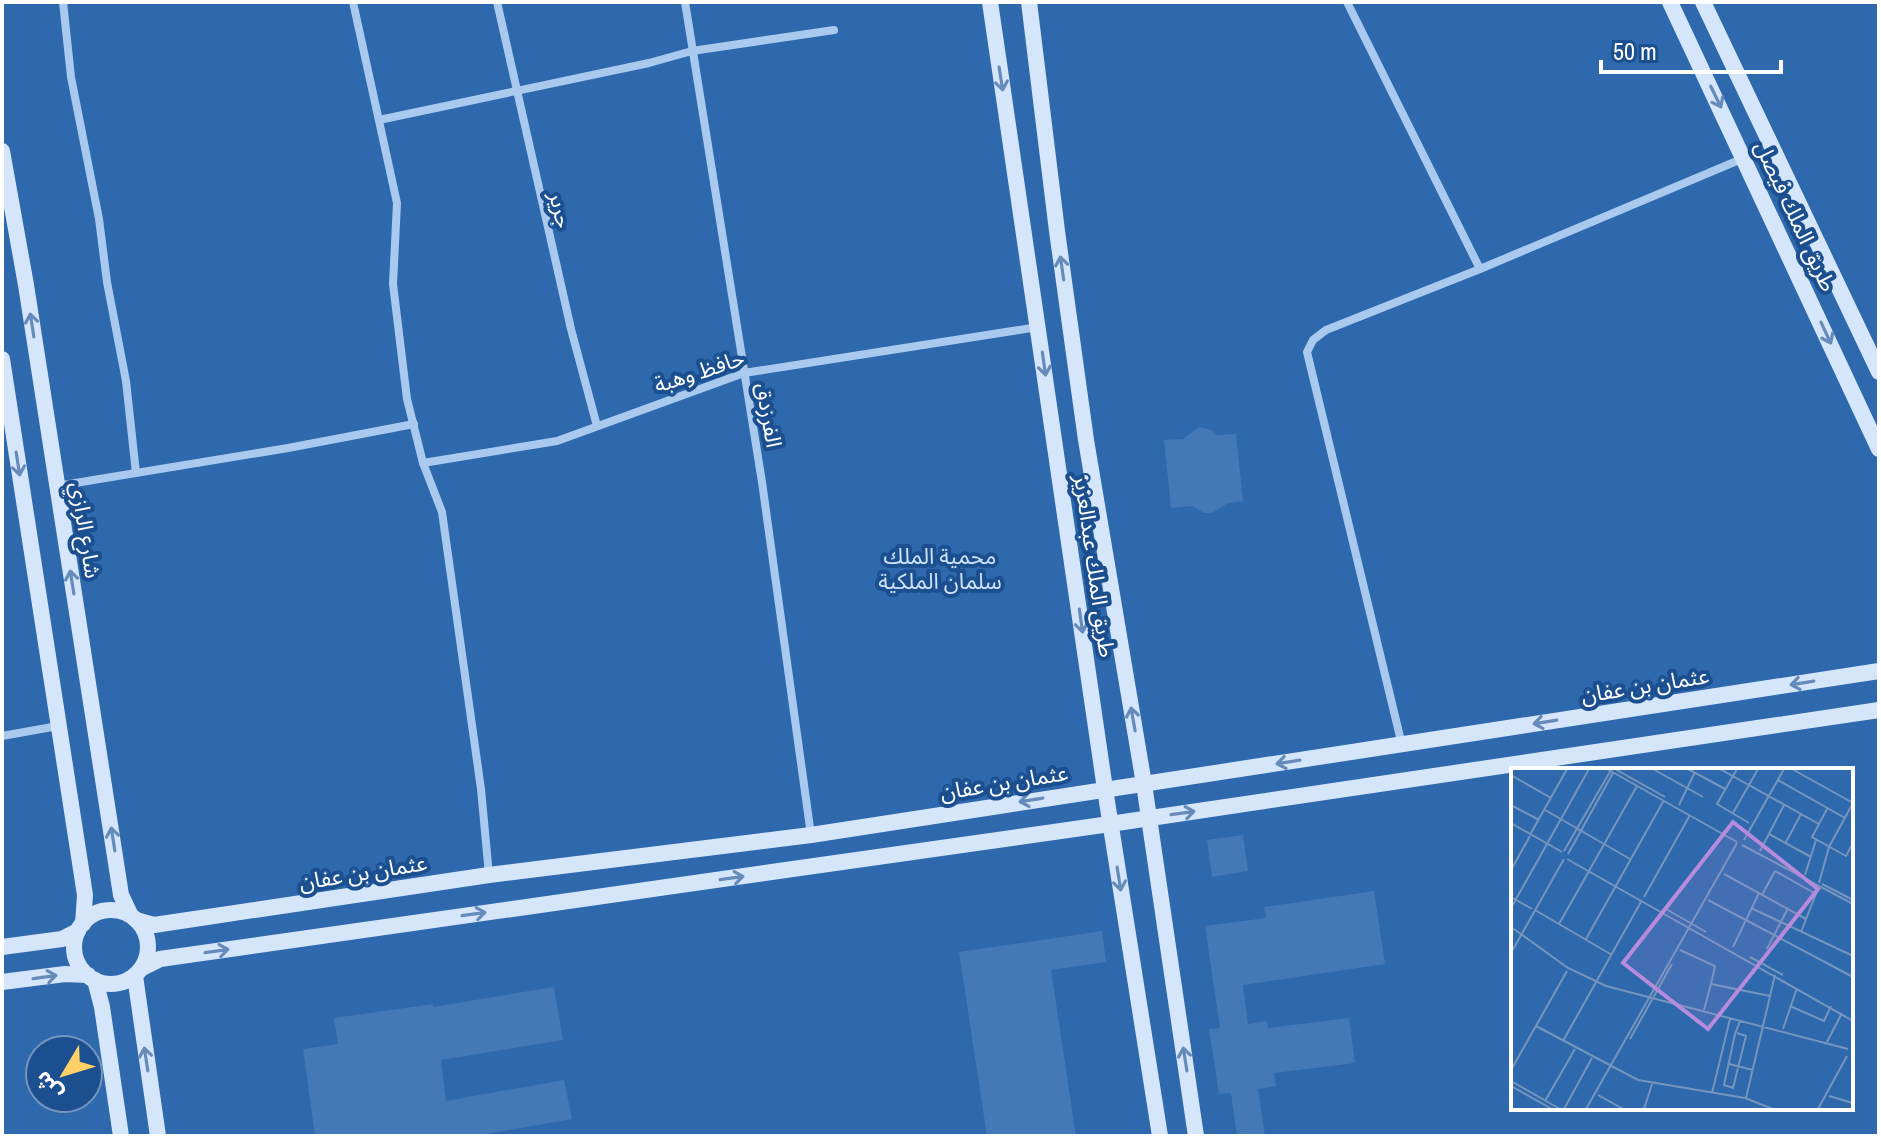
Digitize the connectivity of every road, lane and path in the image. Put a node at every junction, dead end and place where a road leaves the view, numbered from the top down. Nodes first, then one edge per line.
1 (63, 2) edge
2 (353, 2) edge
3 (497, 2) edge
4 (685, 2) edge
5 (990, 2) edge
6 (1029, 2) edge
7 (1347, 2) edge
8 (1670, 2) edge
9 (1703, 2) edge
10 (834, 30) dead end
11 (692, 51) junction
12 (516, 92) junction
13 (379, 120) junction
14 (2, 151) edge
15 (1745, 158) junction
16 (1480, 269) junction
17 (1038, 326) junction
18 (2, 359) edge
19 (1879, 372) edge
20 (744, 373) junction
21 (414, 424) junction
22 (597, 426) junction
23 (1879, 449) edge
24 (423, 463) junction
25 (136, 473) junction
26 (57, 486) junction
27 (1879, 671) edge
28 (1879, 710) edge
29 (59, 726) junction
30 (2, 736) edge
31 (1402, 745) junction
32 (1144, 784) junction
33 (1105, 789) junction
34 (1149, 818) junction
35 (1110, 824) junction
36 (811, 835) junction
37 (489, 875) junction
38 (133, 917) junction
39 (80, 928) junction
40 (2, 947) edge
41 (138, 972) junction
42 (91, 978) junction
43 (2, 982) edge
44 (121, 1136) edge
45 (158, 1136) edge
46 (1160, 1136) edge
47 (1196, 1136) edge

1 - 25 street
2 - 13 street
3 - 12 street, جرير
4 - 11 street, الفرزدق
5 -> 17 street, طريق الملك عبدالعزيز
32 -> 6 street, طريق الملك عبدالعزيز
7 - 16 street
8 -> 15 street, طريق الملك فيصل
9 - 19 street, طريق الملك فيصل
10 - 11 street
11 - 12 street
11 - 20 street, الفرزدق
12 - 13 street
12 - 22 street, جرير
13 - 21 street
26 -> 14 street, شارع الرازي
15 - 16 street
15 -> 23 street, طريق الملك فيصل
16 - 31 street
17 - 20 street, حافظ وهبة
17 -> 33 street, طريق الملك عبدالعزيز
18 -> 29 street
20 - 22 street, حافظ وهبة
20 - 36 street, الفرزدق
21 - 24 street
21 - 25 street
22 - 24 street, حافظ وهبة
24 - 37 street
25 - 26 street
38 -> 26 street, شارع الرازي
27 -> 31 street, عثمان بن عفان
34 -> 28 street
29 - 30 street
29 - 39 street
31 -> 32 street, عثمان بن عفان
32 - 33 street, عثمان بن عفان
32 - 34 street, طريق الملك عبدالعزيز
33 - 35 street, طريق الملك عبدالعزيز
33 -> 36 street, عثمان بن عفان
34 - 35 street
47 -> 34 street, طريق الملك عبدالعزيز
41 -> 35 street
35 -> 46 street, طريق الملك عبدالعزيز
36 - 37 street, عثمان بن عفان
37 - 38 street, عثمان بن عفان
38 - 39 street
38 - 41 street
39 - 40 street
39 - 42 street
41 - 42 street
45 -> 41 street
43 -> 42 street
42 - 44 street

